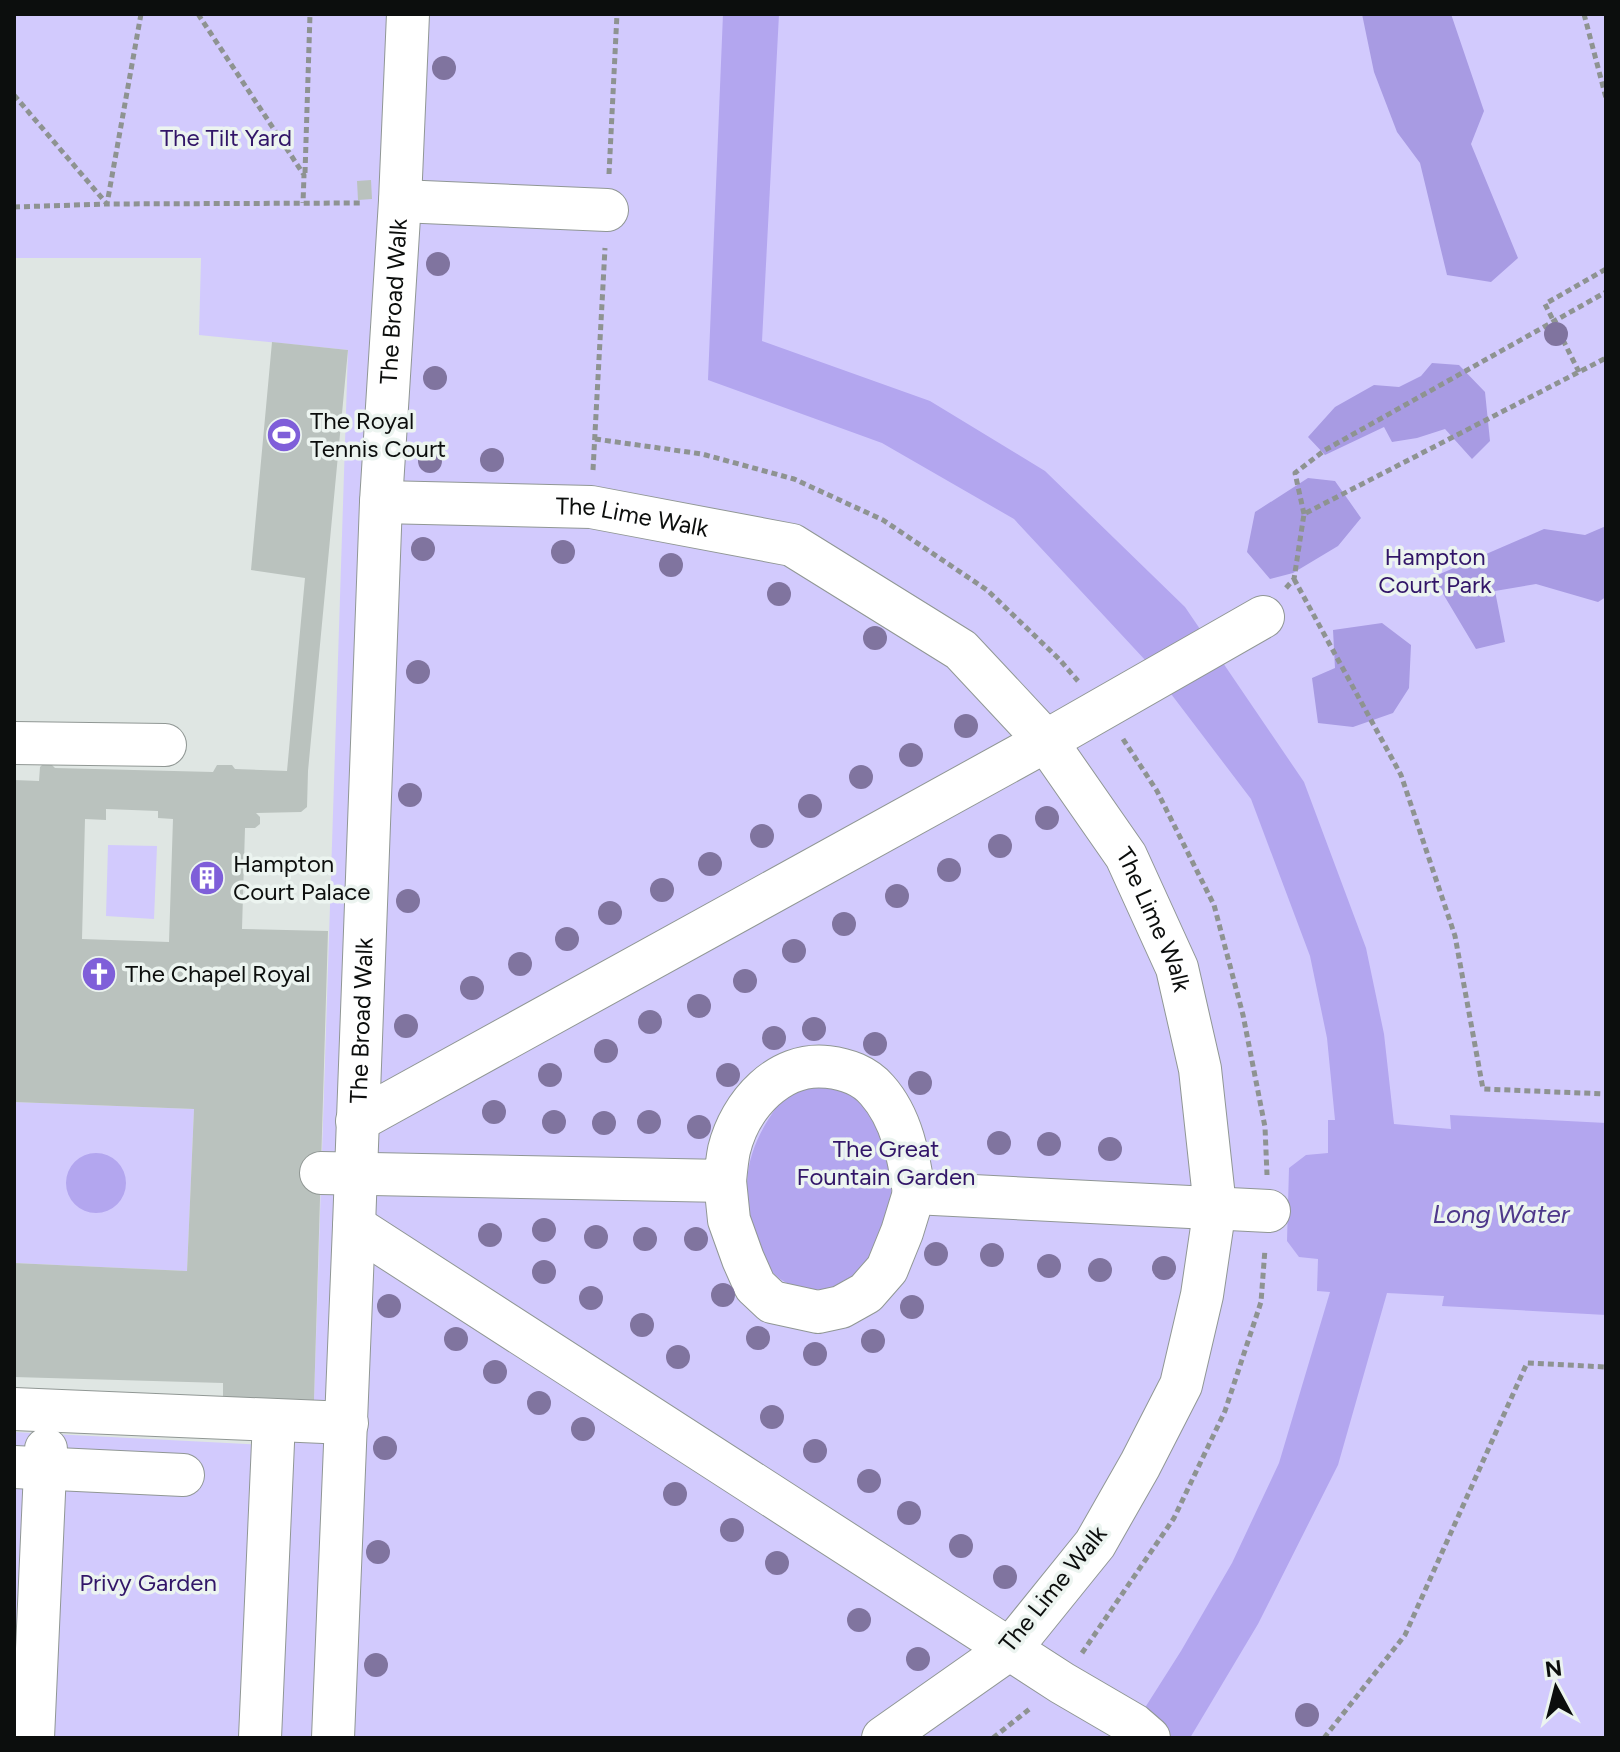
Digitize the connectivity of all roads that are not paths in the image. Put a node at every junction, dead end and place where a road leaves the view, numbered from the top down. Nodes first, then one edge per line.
1 (408, 14) edge
2 (400, 201) junction
3 (607, 210) road end
4 (381, 502) junction
5 (1245, 626) road end
6 (1046, 741) junction
7 (14, 743) edge
8 (165, 745) dead end
9 (357, 1121) junction
10 (338, 1173) junction
11 (725, 1181) junction
12 (914, 1193) junction
13 (1215, 1207) junction
14 (1269, 1211) road end
15 (354, 1226) junction
16 (274, 1420) junction
17 (347, 1423) junction
18 (36, 1439) edge
19 (183, 1475) dead end
20 (1011, 1648) junction
21 (1142, 1732) edge
22 (33, 1738) edge
23 (260, 1738) edge
24 (333, 1738) edge
25 (883, 1738) edge

1 - 2 street, The Broad Walk
2 - 3 street
2 - 4 street, The Broad Walk
4 - 6 street, The Lime Walk
4 - 9 street, The Broad Walk
5 - 6 street
6 - 9 street
6 - 13 street, The Lime Walk
7 - 8 street
9 - 10 street, The Broad Walk
10 - 11 street
10 - 15 street, The Broad Walk
11 - 12 street
11 - 12 street
12 - 13 street
13 - 14 street
13 - 20 street, The Lime Walk
15 - 17 street, The Broad Walk
15 - 20 street
16 - 17 street
16 - 18 street
16 - 23 street
17 - 24 street, The Broad Walk
18 - 19 street
18 - 22 street
20 - 21 street
20 - 25 street, The Lime Walk

